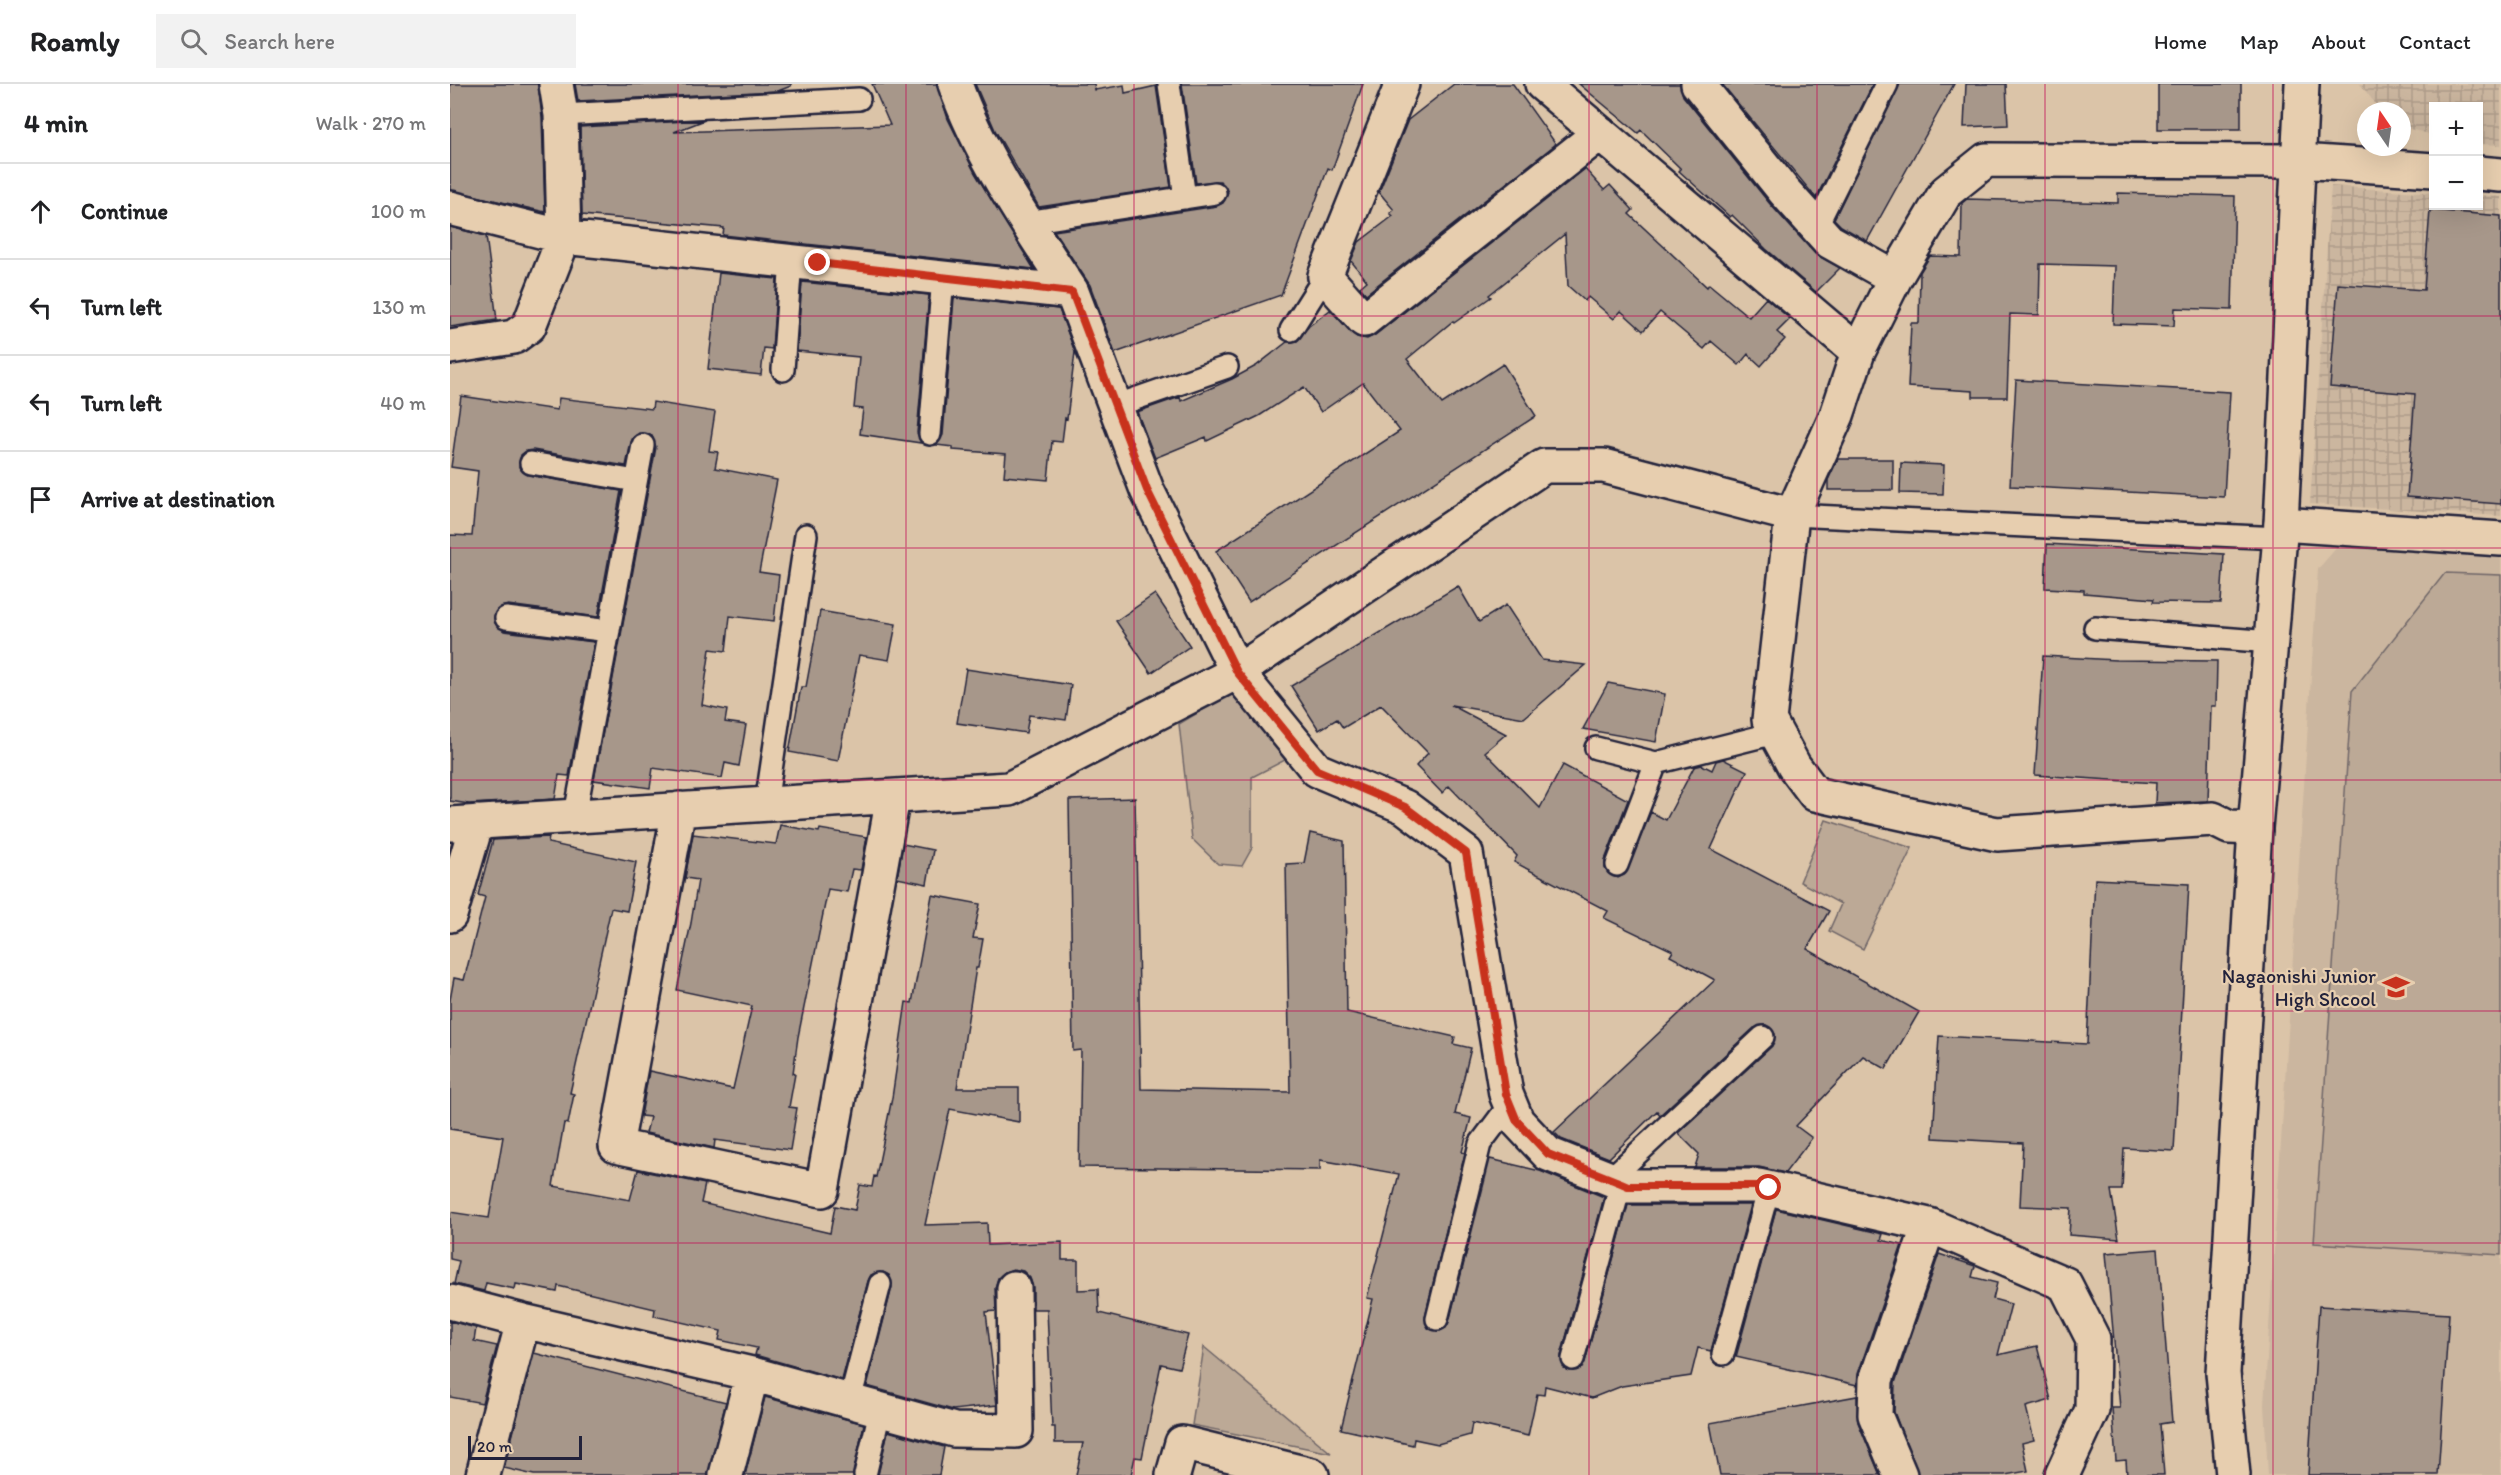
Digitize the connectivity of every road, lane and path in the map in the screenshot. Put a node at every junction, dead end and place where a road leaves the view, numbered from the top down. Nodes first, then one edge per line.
1 (955, 84) edge
2 (1169, 84) edge
3 (1402, 84) edge
4 (1542, 84) edge
5 (1698, 84) edge
6 (1887, 84) edge
7 (2302, 84) edge
8 (558, 99) edge
9 (859, 99) dead end
10 (1600, 133) junction
11 (2300, 161) junction
12 (2429, 170) edge
13 (2483, 173) edge
14 (2501, 175) edge
15 (1215, 193) dead end
16 (1185, 198) junction
17 (450, 208) edge
18 (1027, 222) junction
19 (1816, 227) junction
20 (564, 237) junction
21 (791, 260) junction
22 (1325, 276) junction
23 (943, 277) junction
24 (1895, 278) junction
25 (1072, 292) junction
26 (1291, 330) dead end
27 (450, 347) edge
28 (1858, 352) junction
29 (1227, 367) dead end
30 (783, 370) dead end
31 (1115, 406) junction
32 (930, 434) dead end
33 (643, 445) dead end
34 (531, 463) dead end
35 (636, 481) junction
36 (1792, 515) junction
37 (2281, 531) junction
38 (806, 535) dead end
39 (2501, 540) edge
40 (506, 618) dead end
41 (2095, 628) dead end
42 (609, 631) junction
43 (2271, 642) junction
44 (1237, 672) junction
45 (1775, 733) junction
46 (1596, 748) dead end
47 (1656, 764) junction
48 (893, 797) junction
49 (766, 804) junction
50 (679, 809) junction
51 (575, 815) junction
52 (464, 823) edge
53 (2255, 828) junction
54 (1617, 865) dead end
55 (450, 915) edge
56 (1763, 1038) dead end
57 (1510, 1104) junction
58 (1615, 1181) junction
59 (1769, 1188) junction
60 (1929, 1225) junction
61 (880, 1284) dead end
62 (1014, 1288) dead end
63 (450, 1302) edge
64 (1437, 1319) dead end
65 (523, 1321) junction
66 (1723, 1354) dead end
67 (1574, 1359) dead end
68 (752, 1374) junction
69 (865, 1406) junction
70 (483, 1475) edge
71 (726, 1475) edge
72 (865, 1475) edge
73 (1173, 1475) edge
74 (1312, 1475) edge
75 (1900, 1475) edge
76 (2062, 1475) edge
77 (2233, 1475) edge

1 - 18 street
2 - 16 lane
3 - 22 street
4 - 10 street
5 - 19 street
6 - 19 lane
7 - 11 street
8 - 9 lane
8 - 20 street
10 - 22 street
10 - 28 street
11 - 12 street
11 - 24 street
11 - 37 street
13 - 14 street
15 - 16 lane
16 - 18 lane
17 - 20 street
18 - 25 street
19 - 24 street
20 - 21 street
20 - 27 street
21 - 23 street
21 - 30 lane
22 - 26 lane
23 - 25 street
23 - 32 lane
24 - 28 street
25 - 31 street
28 - 36 street
29 - 31 lane
31 - 44 street
33 - 35 lane
34 - 35 lane
35 - 42 lane
36 - 37 lane
36 - 44 street
36 - 45 street
37 - 39 street
37 - 43 street
38 - 49 lane
40 - 42 lane
41 - 43 lane
42 - 51 lane
43 - 53 street
44 - 48 street
44 - 57 street
45 - 47 lane
45 - 53 street
46 - 47 lane
47 - 54 lane
48 - 49 street
48 - 50 street
49 - 50 street
50 - 51 street
51 - 52 street
52 - 55 street
53 - 77 street
56 - 58 lane
57 - 58 street
57 - 64 lane
58 - 59 street
58 - 67 lane
59 - 60 street
59 - 66 lane
60 - 75 street
60 - 76 street
61 - 69 lane
62 - 69 street
63 - 65 street
65 - 68 street
65 - 70 street
68 - 69 street
68 - 71 street
69 - 72 lane
73 - 74 street

